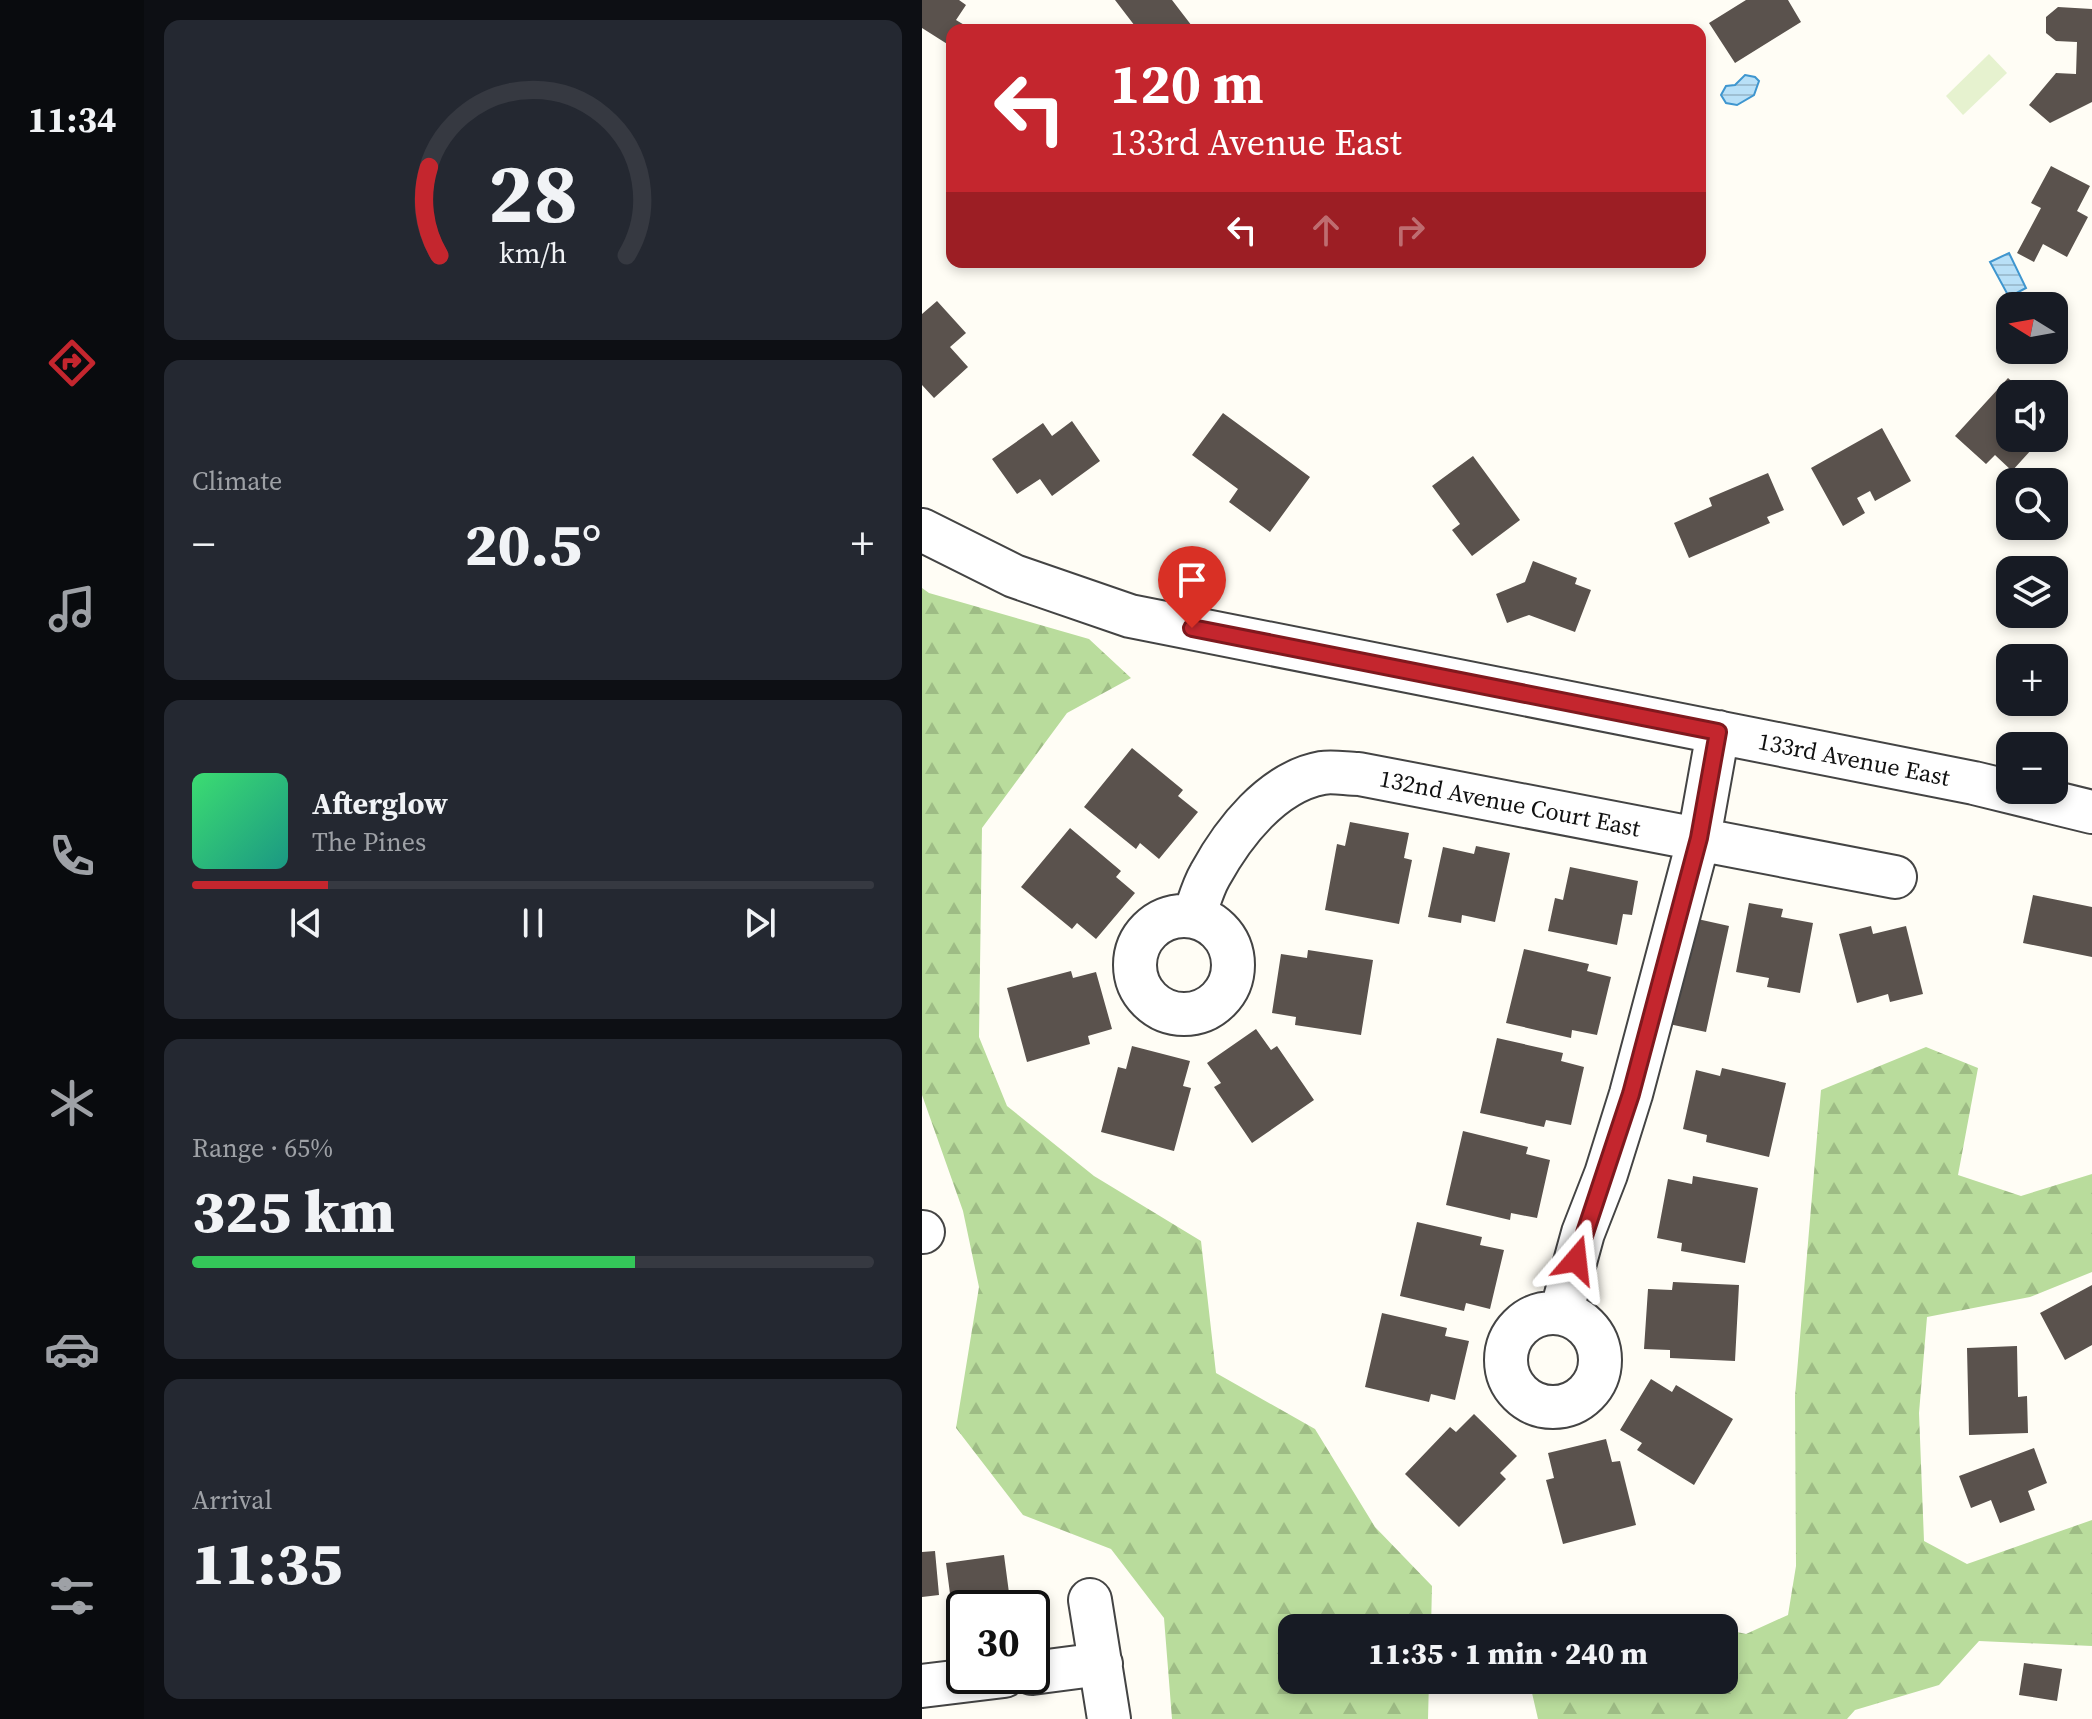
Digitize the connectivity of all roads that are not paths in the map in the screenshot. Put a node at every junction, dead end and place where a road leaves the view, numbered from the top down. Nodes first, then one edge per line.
1 (922, 530) edge
2 (1718, 732) junction
3 (2092, 812) edge
4 (1699, 838) junction
5 (1895, 877) dead end
6 (1194, 916) dead end
7 (1561, 1313) dead end
8 (1090, 1600) dead end
9 (1101, 1664) junction
10 (1050, 1671) edge
11 (946, 1683) edge
12 (922, 1686) edge
13 (1109, 1719) edge

1 - 2 street, 133rd Avenue East
2 - 3 street, 133rd Avenue East
2 - 4 street
4 - 5 street, 132nd Avenue Court East
4 - 6 street, 132nd Avenue Court East
4 - 7 street
8 - 9 street
9 - 10 street
9 - 13 street
11 - 12 street

